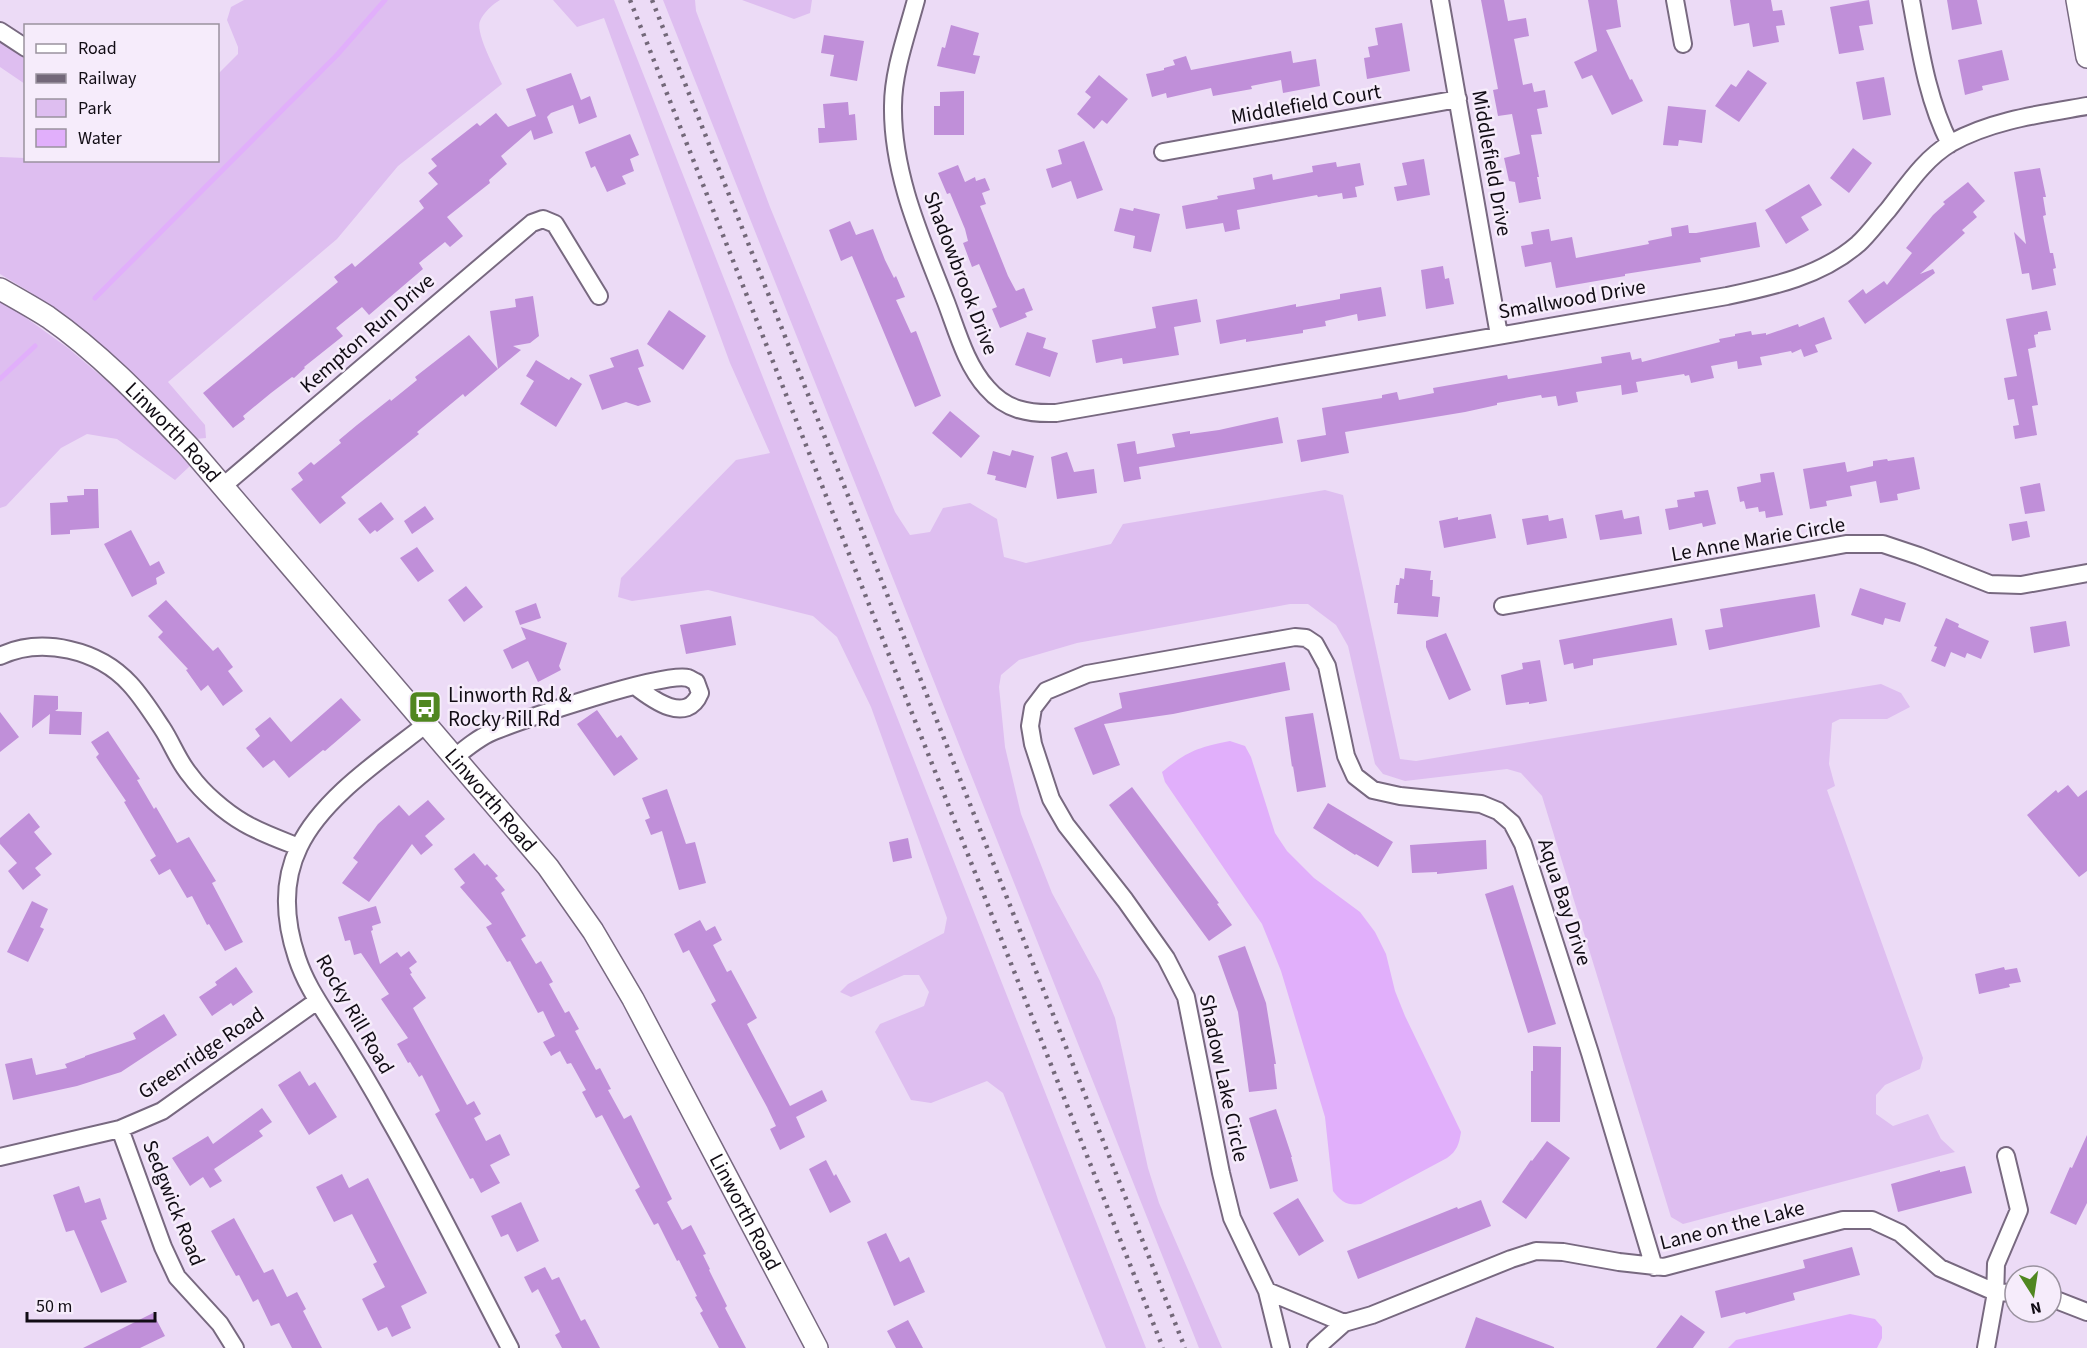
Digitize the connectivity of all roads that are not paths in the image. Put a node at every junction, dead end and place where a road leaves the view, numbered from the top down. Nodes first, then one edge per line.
1 (916, 0) edge
2 (1440, 0) edge
3 (1675, 0) edge
4 (1911, 0) edge
5 (2077, 0) edge
6 (0, 31) edge
7 (1683, 44) dead end
8 (24, 47) edge
9 (2087, 57) edge
10 (1458, 99) junction
11 (2087, 106) edge
12 (1950, 144) junction
13 (1163, 152) dead end
14 (0, 289) edge
15 (600, 296) dead end
16 (1499, 334) junction
17 (1010, 407) joint
18 (223, 486) junction
19 (2087, 573) edge
20 (1503, 606) dead end
21 (0, 657) edge
22 (635, 686) dead end
23 (1033, 708) joint
24 (425, 725) junction
25 (454, 758) junction
26 (299, 847) junction
27 (317, 1001) junction
28 (120, 1129) junction
29 (0, 1156) edge
30 (2006, 1156) dead end
31 (1654, 1267) junction
32 (1268, 1291) junction
33 (1995, 1292) junction
34 (2003, 1292) edge
35 (2063, 1303) edge
36 (2087, 1312) edge
37 (1344, 1323) junction
38 (231, 1347) edge
39 (510, 1348) edge
40 (817, 1348) edge
41 (1281, 1348) edge
42 (1316, 1348) edge
43 (1986, 1348) edge

1 - 17 street, Shadowbrook Drive
2 - 10 street, Middlefield Drive
3 - 7 street
4 - 12 street
5 - 9 main road
6 - 8 street
10 - 13 street, Middlefield Court
10 - 16 street, Middlefield Drive
11 - 12 street, Smallwood Drive
12 - 16 street, Smallwood Drive
14 - 18 main road, Linworth Road
15 - 18 street, Kempton Run Drive
16 - 17 street, Smallwood Drive
18 - 24 main road, Linworth Road
19 - 20 street, Le Anne Marie Circle
21 - 26 street
22 - 25 street
23 - 31 street, Aqua Bay Drive
23 - 32 street, Shadow Lake Circle
24 - 25 main road, Linworth Road
24 - 26 street, Rocky Rill Road
25 - 40 main road, Linworth Road
26 - 27 street, Rocky Rill Road
27 - 28 street, Greenridge Road
27 - 39 street, Rocky Rill Road
28 - 29 street, Greenridge Road
28 - 38 street, Sedgwick Road
30 - 33 street
31 - 33 street, Lane on the Lake
31 - 37 street, Lane on the Lake
32 - 37 street
32 - 41 street, Shadow Lake Circle
33 - 34 street, Lane on the Lake
33 - 43 street
35 - 36 street
37 - 42 street, Lane on the Lake

